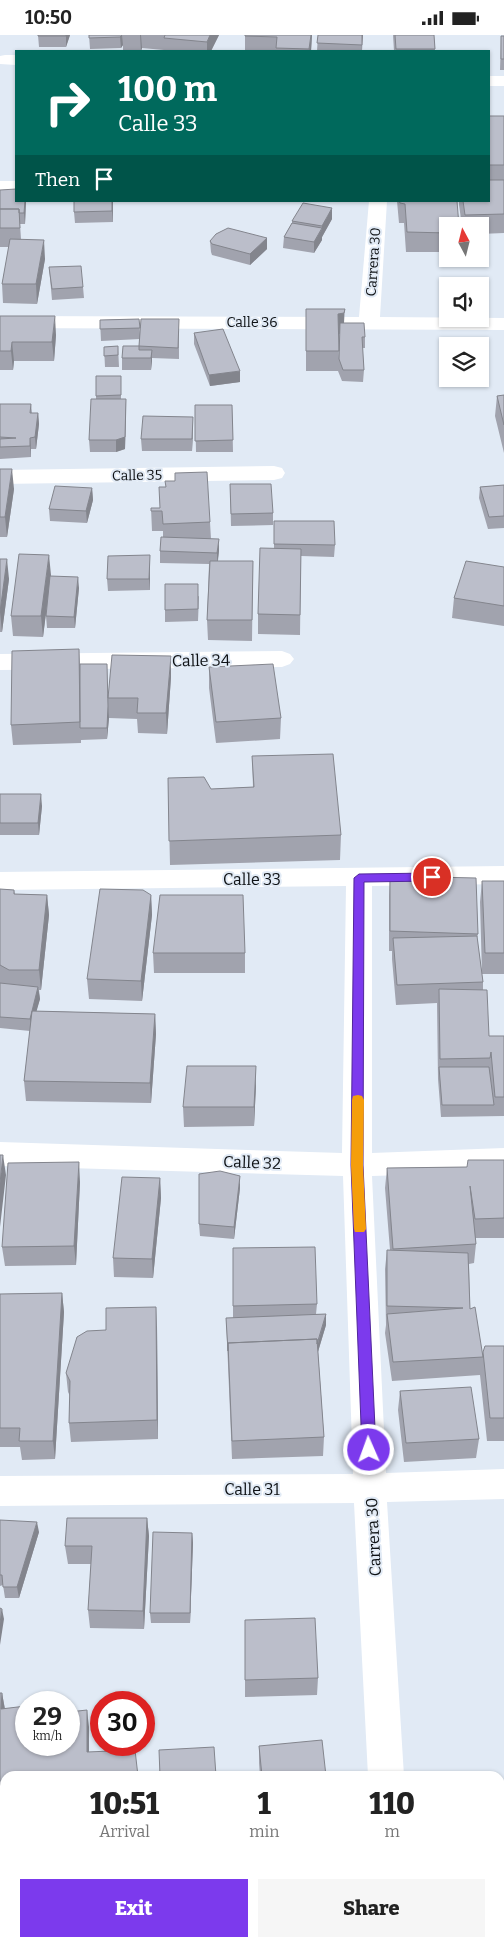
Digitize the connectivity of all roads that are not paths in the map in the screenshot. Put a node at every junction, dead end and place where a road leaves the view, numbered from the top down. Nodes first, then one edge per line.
1 (490, 81) edge
2 (504, 81) edge
3 (0, 187) edge
4 (15, 187) edge
5 (378, 202) edge
6 (0, 322) edge
7 (369, 323) junction
8 (504, 324) edge
9 (274, 473) dead end
10 (0, 477) edge
11 (282, 659) dead end
12 (0, 662) edge
13 (504, 875) edge
14 (359, 878) junction
15 (0, 881) edge
16 (0, 1154) edge
17 (504, 1160) edge
18 (357, 1165) junction
19 (504, 1483) edge
20 (370, 1488) junction
21 (0, 1491) edge
22 (386, 1771) edge

1 - 2 street
3 - 4 street
5 - 7 street, Carrera 30
6 - 7 street, Calle 36
7 - 8 street, Calle 36
9 - 10 street, Calle 35
11 - 12 street, Calle 34
13 - 14 street, Calle 33
14 - 15 street, Calle 33
14 - 18 street, Carrera 30
16 - 18 street, Calle 32
17 - 18 street, Calle 32
18 - 20 street, Carrera 30
19 - 20 street, Calle 31
20 - 21 street, Calle 31
20 - 22 street, Carrera 30

